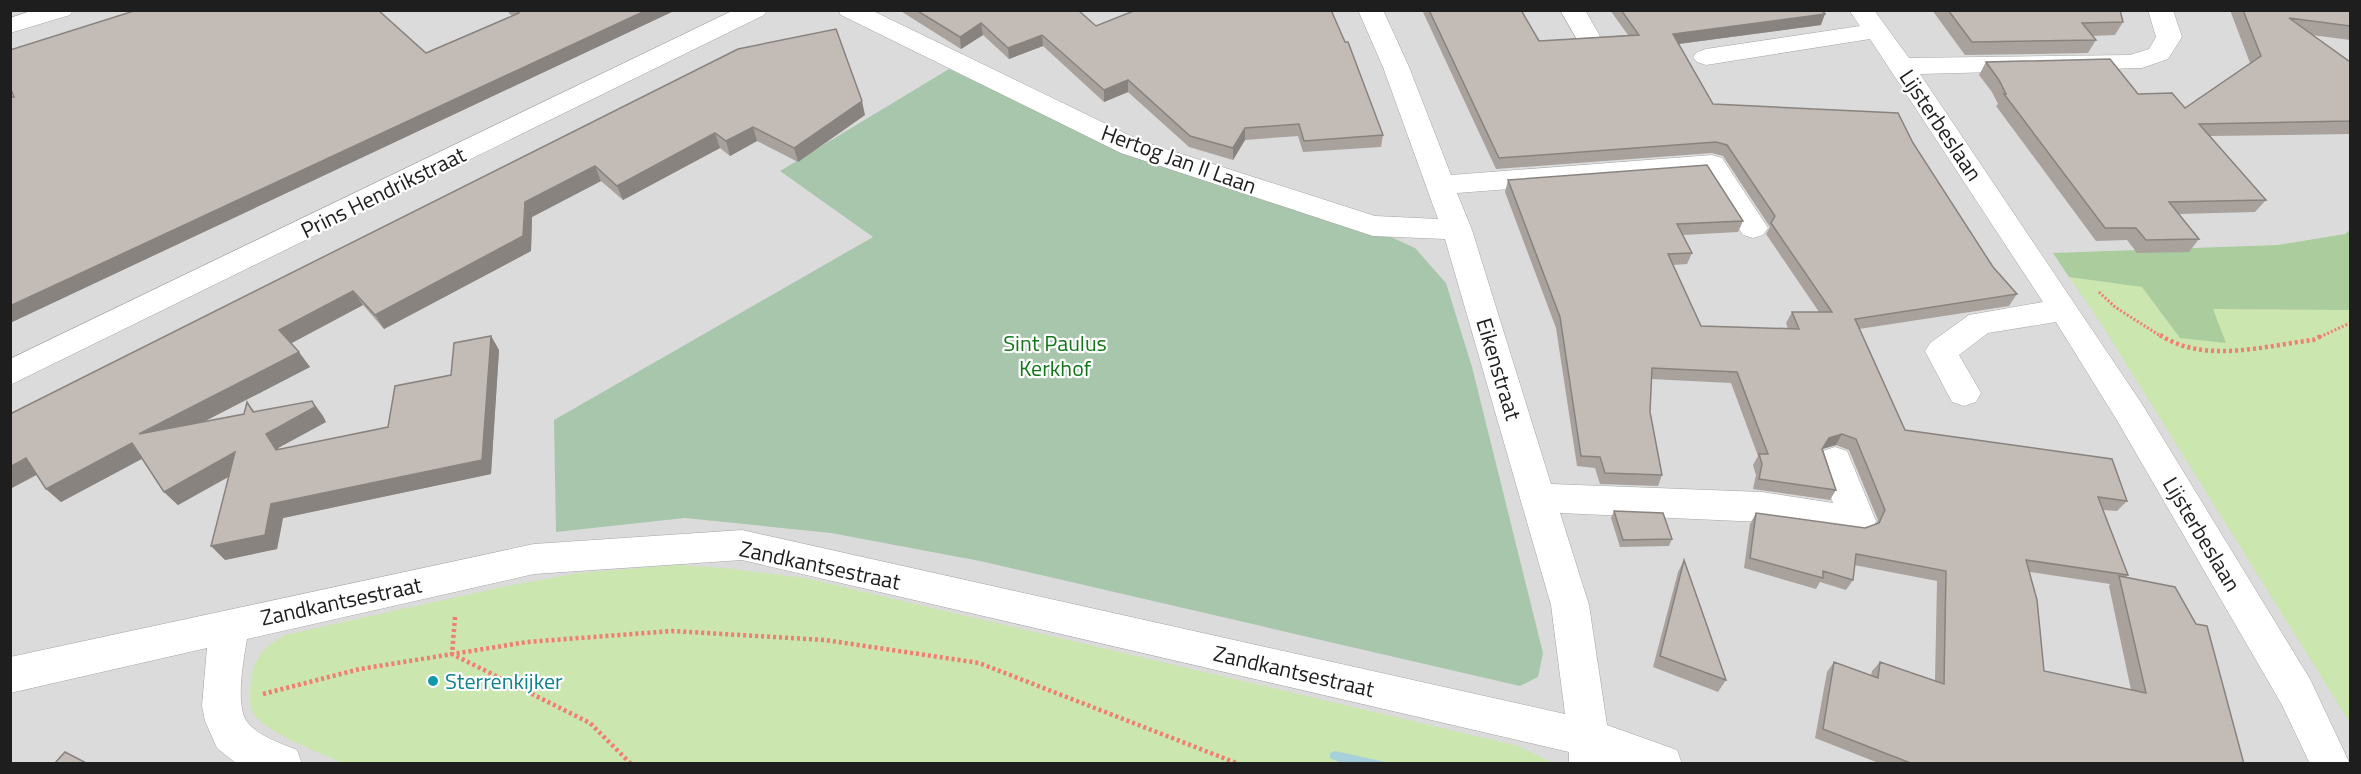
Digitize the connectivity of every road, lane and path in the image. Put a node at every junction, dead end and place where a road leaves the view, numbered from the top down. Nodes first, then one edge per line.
1 (61, 10) edge
2 (755, 10) edge
3 (850, 10) edge
4 (1370, 10) edge
5 (1572, 10) edge
6 (2160, 10) edge
7 (1869, 21) edge
8 (10, 26) edge
9 (1587, 36) edge
10 (1707, 57) dead end
11 (1902, 66) junction
12 (1440, 185) junction
13 (1753, 228) dead end
14 (1457, 230) junction
15 (2095, 288) dead end
16 (2064, 310) junction
17 (2350, 323) edge
18 (10, 373) edge
19 (1964, 393) dead end
20 (1835, 461) dead end
21 (1538, 498) junction
22 (458, 576) junction
23 (230, 625) junction
24 (452, 654) junction
25 (10, 675) edge
26 (222, 705) junction
27 (1590, 751) edge
28 (282, 764) edge
29 (631, 764) edge
30 (1239, 764) edge
31 (1662, 764) edge
32 (2331, 764) edge

1 - 8 street
2 - 18 street, Prins Hendrikstraat
3 - 14 street, Hertog Jan II Laan
4 - 12 street, Eikenstraat
5 - 9 street
6 - 11 street
7 - 10 street, Lijsterbeslaan
7 - 11 street, Lijsterbeslaan
11 - 16 street, Lijsterbeslaan
12 - 13 street
12 - 14 street, Eikenstraat
14 - 21 street, Eikenstraat
15 - 17 path
16 - 19 street
16 - 32 street, Lijsterbeslaan
20 - 21 street
21 - 27 street, Eikenstraat
22 - 23 street, Zandkantsestraat
22 - 24 path
22 - 27 street, Zandkantsestraat
23 - 25 street, Zandkantsestraat
23 - 26 street
24 - 26 path
24 - 29 path
24 - 30 path
26 - 28 street
27 - 31 street, Zandkantsestraat

